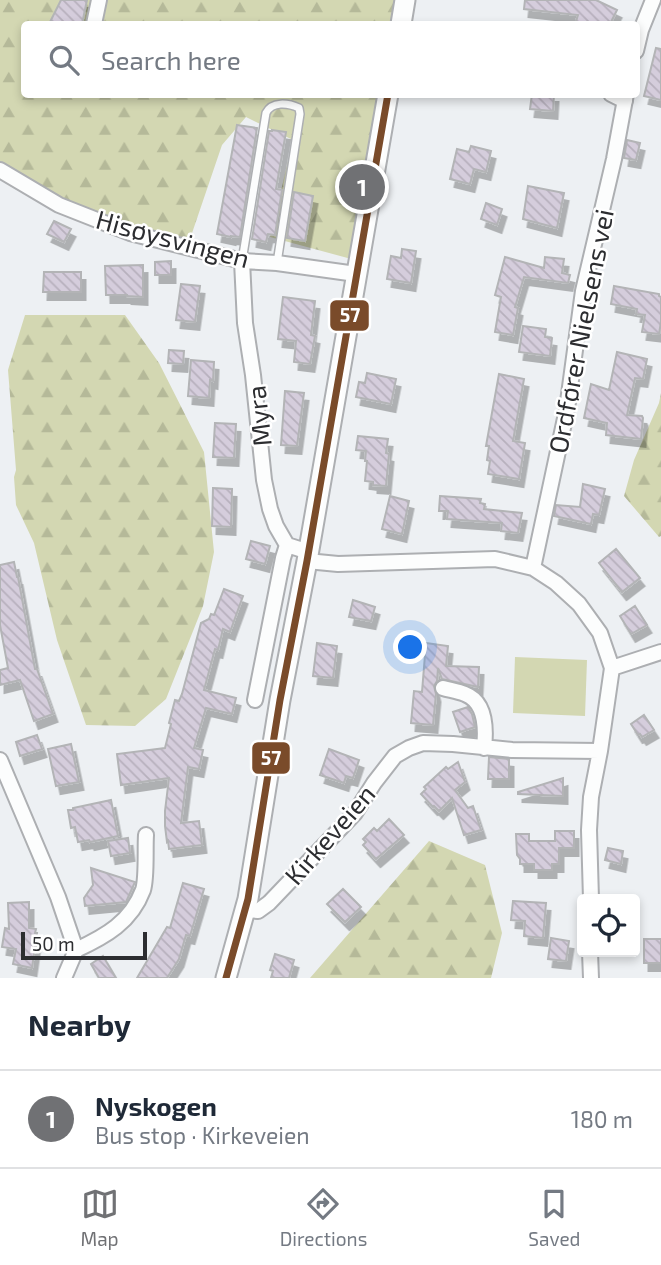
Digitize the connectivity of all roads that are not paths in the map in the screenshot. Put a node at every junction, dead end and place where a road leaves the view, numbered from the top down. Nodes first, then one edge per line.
1 (99, 0) edge
2 (405, 0) edge
3 (653, 0) edge
4 (94, 21) edge
5 (402, 21) edge
6 (640, 34) edge
7 (387, 98) edge
8 (620, 98) edge
9 (0, 170) edge
10 (242, 261) junction
11 (276, 263) junction
12 (356, 274) junction
13 (287, 545) junction
14 (308, 556) junction
15 (533, 568) junction
16 (661, 652) edge
17 (612, 668) junction
18 (443, 688) dead end
19 (255, 701) dead end
20 (484, 748) junction
21 (600, 751) junction
22 (0, 761) edge
23 (146, 835) dead end
24 (591, 894) edge
25 (245, 910) junction
26 (76, 950) junction
27 (590, 957) edge
28 (64, 978) edge
29 (226, 978) edge
30 (591, 978) edge

1 - 4 street
2 - 5 main road
3 - 6 street
7 - 12 main road, Kirkeveien
8 - 15 street, Ordfører Nielsens vei
9 - 10 street, Hisøysvingen
10 - 11 street, Hisøysvingen
10 - 11 lane
10 - 13 street, Myra
11 - 12 street, Hisøysvingen
12 - 14 main road, Kirkeveien
13 - 14 street
13 - 19 street
14 - 15 street
14 - 25 main road, Kirkeveien
15 - 17 street
16 - 17 street
17 - 21 street
18 - 20 street
20 - 21 street
20 - 25 street, Kirkeveien
21 - 24 street
22 - 26 street
23 - 26 street
25 - 29 main road, Kirkeveien
26 - 28 street
27 - 30 street

